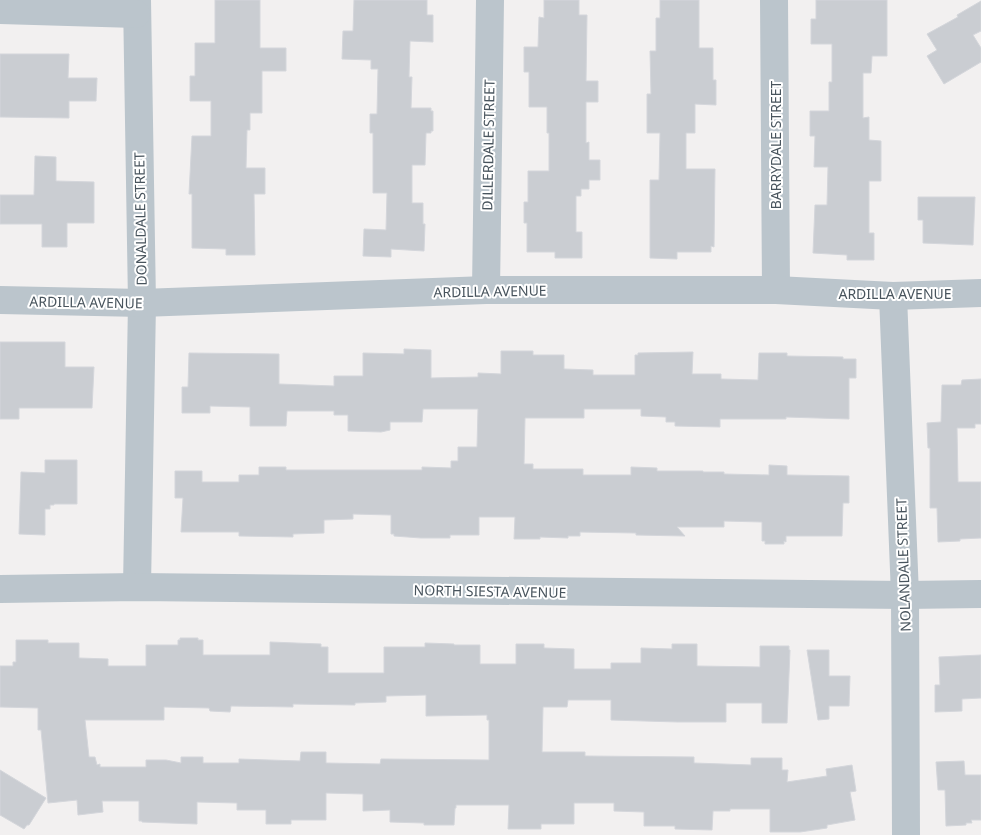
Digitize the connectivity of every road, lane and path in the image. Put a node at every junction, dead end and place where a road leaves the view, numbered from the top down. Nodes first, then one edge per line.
1 (490, 0) edge
2 (774, 0) edge
3 (136, 7) edge
4 (0, 10) edge
5 (486, 290) junction
6 (776, 290) junction
7 (981, 293) edge
8 (893, 296) junction
9 (0, 300) edge
10 (142, 303) junction
11 (137, 587) junction
12 (0, 589) edge
13 (981, 594) edge
14 (904, 595) junction
15 (906, 835) edge

1 - 5 street, DILLERDALE STREET
2 - 6 street, BARRYDALE STREET
3 - 4 street
3 - 10 street, DONALDALE STREET
5 - 6 street, ARDILLA AVENUE
5 - 10 street, ARDILLA AVENUE
6 - 8 street, ARDILLA AVENUE
7 - 8 street, ARDILLA AVENUE
8 - 14 street, NOLANDALE STREET
9 - 10 street, ARDILLA AVENUE
10 - 11 street, DONALDALE STREET
11 - 12 street, NORTH SIESTA AVENUE
11 - 14 street, NORTH SIESTA AVENUE
13 - 14 street, NORTH SIESTA AVENUE
14 - 15 street, NOLANDALE STREET

